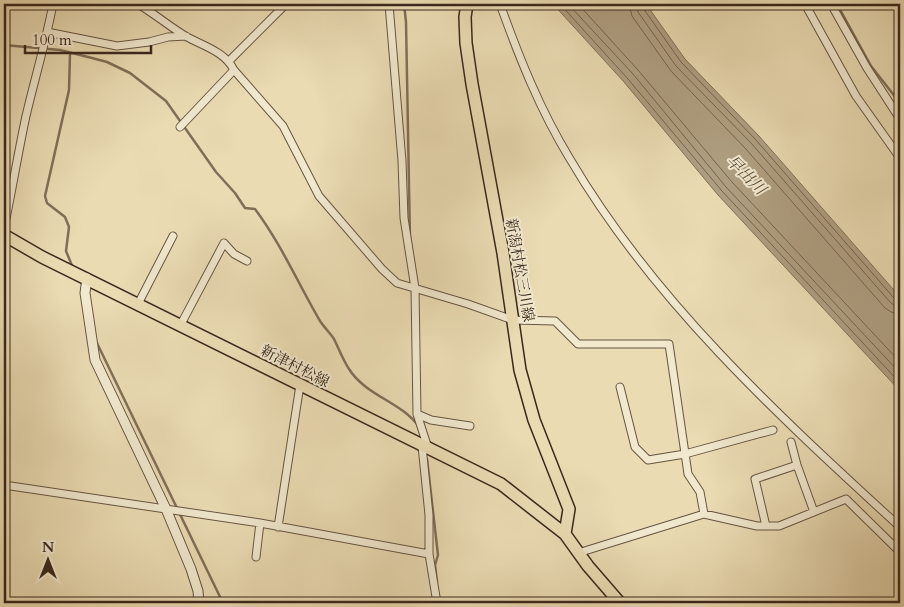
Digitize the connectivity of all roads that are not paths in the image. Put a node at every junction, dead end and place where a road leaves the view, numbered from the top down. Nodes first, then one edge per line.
1 (53, 4) edge
2 (138, 4) edge
3 (286, 4) edge
4 (389, 4) edge
5 (467, 4) edge
6 (500, 4) edge
7 (805, 4) edge
8 (831, 4) edge
9 (47, 32) junction
10 (186, 36) junction
11 (230, 61) junction
12 (234, 70) junction
13 (900, 119) edge
14 (180, 126) dead end
15 (900, 158) edge
16 (4, 228) edge
17 (4, 235) edge
18 (173, 236) dead end
19 (248, 261) dead end
20 (87, 278) junction
21 (415, 288) junction
22 (138, 304) junction
23 (513, 320) junction
24 (180, 326) junction
25 (300, 385) junction
26 (620, 388) dead end
27 (417, 414) junction
28 (470, 426) dead end
29 (773, 430) dead end
30 (790, 442) dead end
31 (425, 447) junction
32 (685, 454) junction
33 (796, 465) junction
34 (4, 485) edge
35 (166, 508) junction
36 (814, 512) junction
37 (704, 514) junction
38 (260, 523) junction
39 (766, 526) junction
40 (278, 527) junction
41 (900, 527) edge
42 (565, 534) junction
43 (578, 552) junction
44 (900, 552) edge
45 (429, 554) junction
46 (256, 558) dead end
47 (199, 603) edge
48 (437, 603) edge
49 (620, 603) edge

1 - 9 street
2 - 10 street
3 - 11 street
4 - 21 street
5 - 23 main road, 新潟村松三川線
6 - 41 street
7 - 15 street
8 - 13 street
9 - 10 street
9 - 16 street
10 - 11 street
11 - 12 street
12 - 14 street
12 - 21 street
17 - 20 main road, 新津村松線
18 - 22 street
19 - 24 street
20 - 22 main road, 新津村松線
20 - 35 street
21 - 23 street
21 - 27 street
22 - 24 main road, 新津村松線
23 - 32 street
23 - 42 main road, 新潟村松三川線
24 - 25 main road, 新津村松線
25 - 31 main road, 新津村松線
25 - 40 street
26 - 32 street
27 - 28 street
27 - 31 street
29 - 32 street
30 - 33 street
31 - 42 main road, 新津村松線
31 - 45 street
32 - 37 street
33 - 36 street
33 - 39 street
34 - 35 street
35 - 38 street
35 - 47 street
36 - 39 street
36 - 44 street
37 - 39 street
37 - 43 street
38 - 40 street
38 - 46 street
40 - 45 street
42 - 43 main road, 新津村松線
43 - 49 main road, 新津村松線
45 - 48 street

